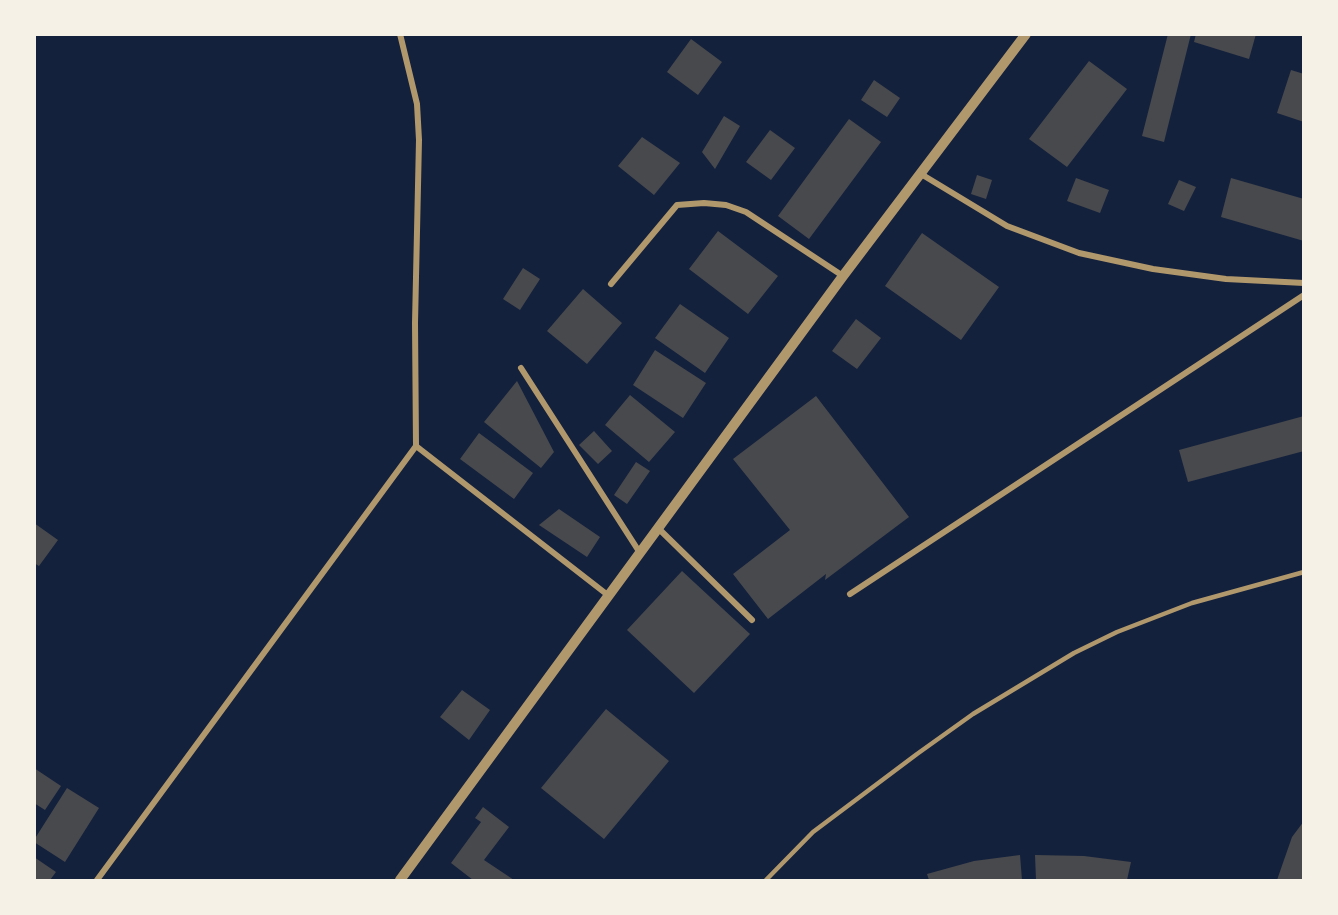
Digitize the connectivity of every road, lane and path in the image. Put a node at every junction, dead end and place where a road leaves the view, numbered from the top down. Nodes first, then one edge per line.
1 (400, 34) edge
2 (1026, 34) edge
3 (921, 174) junction
4 (843, 276) junction
5 (1304, 283) edge
6 (611, 284) dead end
7 (1304, 295) edge
8 (521, 368) dead end
9 (416, 446) junction
10 (658, 529) junction
11 (641, 554) junction
12 (1304, 572) edge
13 (850, 594) dead end
14 (609, 596) junction
15 (752, 620) dead end
16 (97, 880) edge
17 (400, 880) edge
18 (766, 880) edge

1 - 9 street
2 - 3 street
3 - 4 street
3 - 5 street
4 - 6 street
4 - 10 street
7 - 13 street
8 - 11 street
9 - 14 street
9 - 16 street
10 - 11 street
10 - 15 street
11 - 14 street
12 - 18 lane
14 - 17 street

